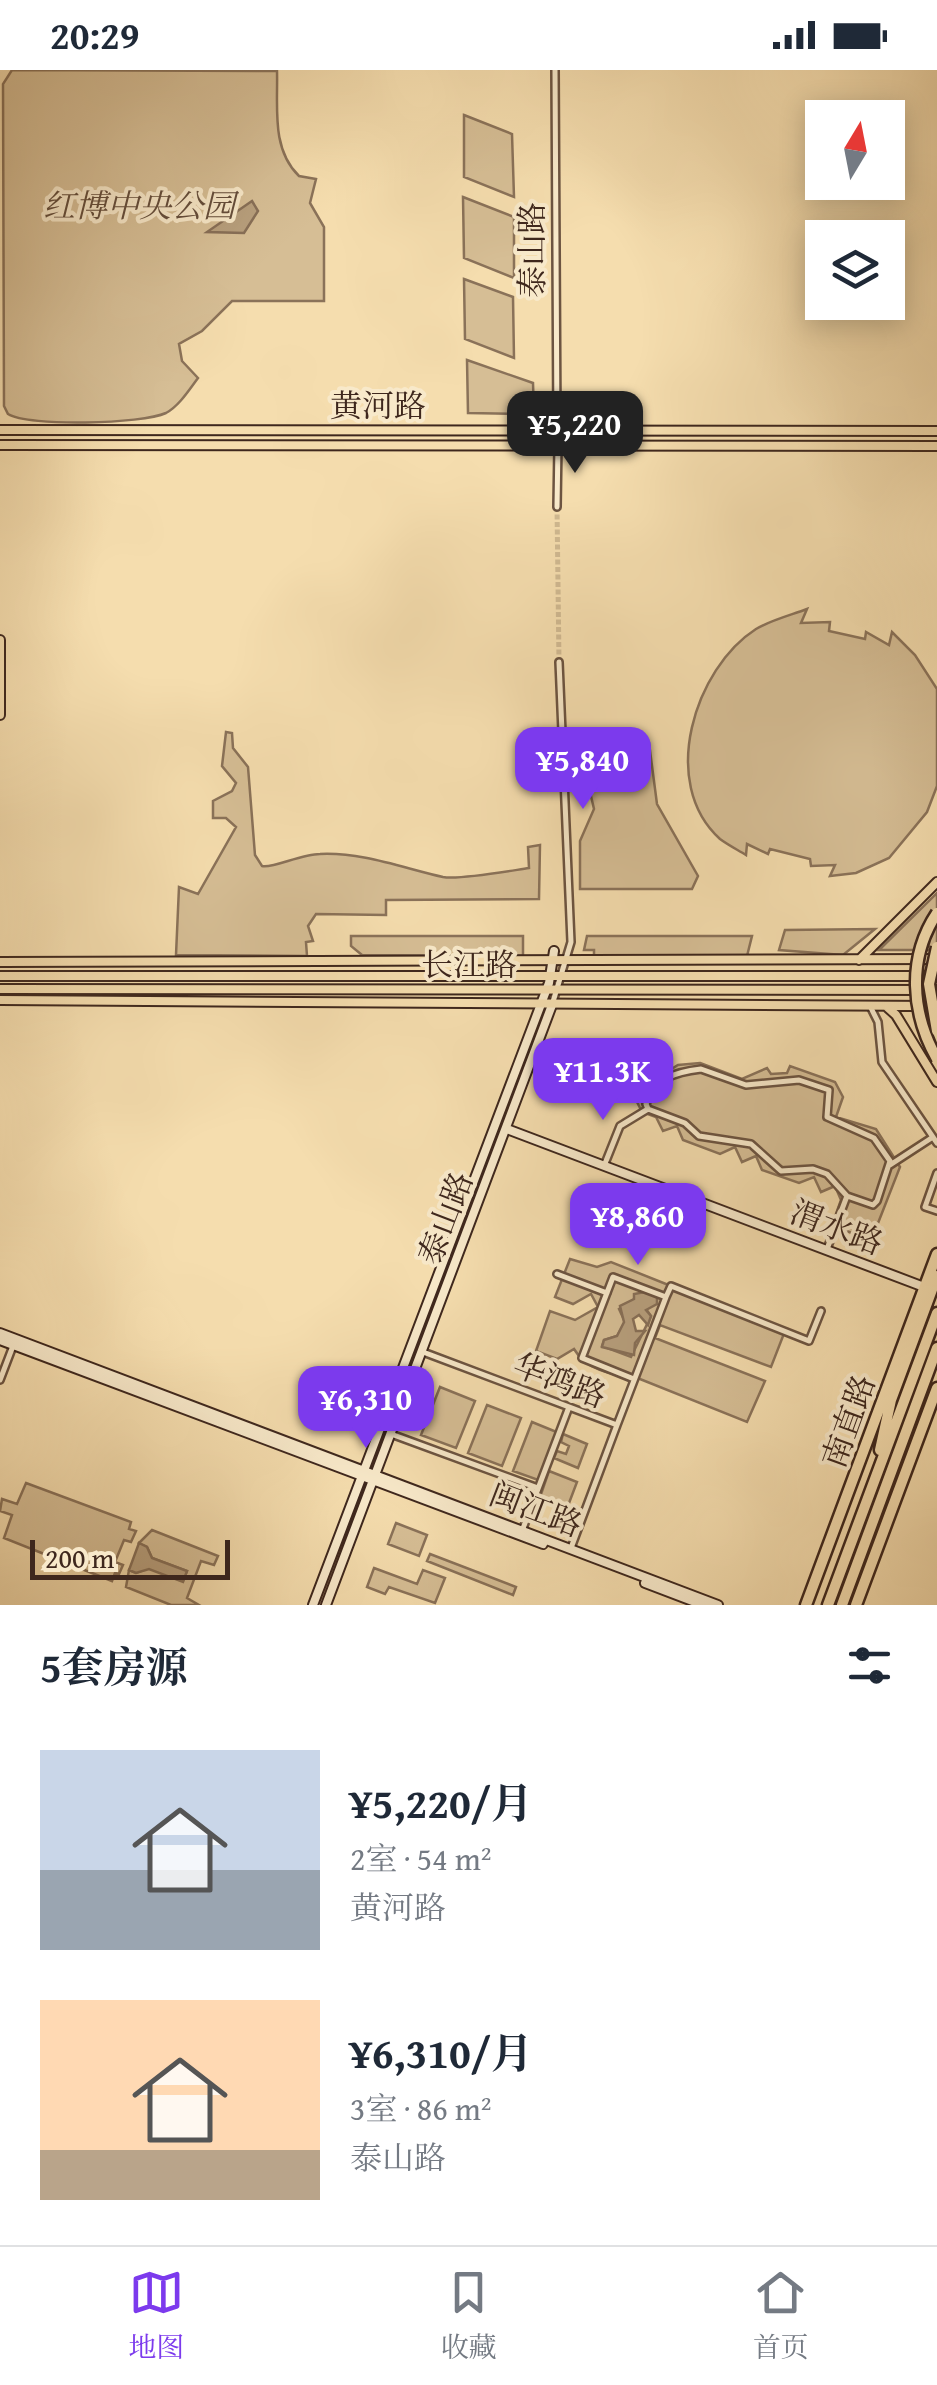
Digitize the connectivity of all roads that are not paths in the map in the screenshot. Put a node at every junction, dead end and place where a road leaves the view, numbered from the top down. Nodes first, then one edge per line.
1 (556, 70) edge
2 (557, 429) junction
3 (0, 430) edge
4 (937, 431) edge
5 (0, 445) edge
6 (558, 445) junction
7 (937, 446) edge
8 (557, 507) tunnel mouth
9 (0, 640) edge
10 (559, 662) tunnel mouth
11 (0, 715) edge
12 (937, 882) edge
13 (937, 913) edge
14 (937, 947) edge
15 (554, 955) junction
16 (0, 958) edge
17 (937, 959) edge
18 (569, 960) junction
19 (859, 960) junction
20 (0, 976) edge
21 (551, 976) junction
22 (564, 976) junction
23 (937, 976) edge
24 (0, 989) edge
25 (547, 990) junction
26 (559, 990) junction
27 (937, 990) edge
28 (0, 1000) edge
29 (16, 1003) junction
30 (541, 1005) junction
31 (552, 1005) junction
32 (870, 1006) junction
33 (886, 1006) junction
34 (937, 1006) edge
35 (0, 1008) edge
36 (937, 1031) edge
37 (937, 1059) edge
38 (937, 1082) edge
39 (648, 1108) junction
40 (506, 1129) junction
41 (935, 1140) edge
42 (890, 1165) junction
43 (604, 1166) junction
44 (937, 1173) edge
45 (847, 1196) junction
46 (937, 1211) edge
47 (827, 1250) junction
48 (937, 1254) edge
49 (557, 1274) dead end
50 (937, 1276) edge
51 (924, 1288) junction
52 (607, 1293) junction
53 (666, 1297) junction
54 (821, 1310) dead end
55 (937, 1314) edge
56 (0, 1337) edge
57 (15, 1342) junction
58 (937, 1348) edge
59 (420, 1350) junction
60 (937, 1369) edge
61 (634, 1379) junction
62 (0, 1380) edge
63 (937, 1388) edge
64 (569, 1407) junction
65 (617, 1425) junction
66 (390, 1434) junction
67 (364, 1474) junction
68 (374, 1478) junction
69 (873, 1484) junction
70 (886, 1486) junction
71 (538, 1488) junction
72 (522, 1530) junction
73 (570, 1549) junction
74 (313, 1605) edge
75 (326, 1605) edge
76 (703, 1605) edge
77 (718, 1605) edge
78 (806, 1605) edge
79 (828, 1605) edge
80 (842, 1605) edge
81 (856, 1605) edge

1 - 2 street, 泰山路
2 - 3 main road, 黄河路
2 - 4 main road, 黄河路
5 - 6 main road, 黄河路
6 - 7 main road, 黄河路
6 - 8 street
9 - 11 main road
10 - 18 street, 泰山路
12 - 19 main road
13 - 37 highway, bridge
14 - 36 highway, bridge
15 - 16 main road
15 - 18 main road
15 - 21 main road, 泰山路
17 - 19 main road
18 - 19 main road
18 - 22 street, 泰山路
20 - 21 main road, 长江路
21 - 22 main road, 长江路
21 - 25 main road, 泰山路
22 - 23 main road, 长江路
22 - 26 street, 泰山路
24 - 25 main road, 长江路
25 - 26 main road, 长江路
25 - 30 main road, 泰山路
26 - 27 main road, 长江路
26 - 31 street, 泰山路
28 - 29 main road
29 - 30 main road
29 - 35 main road
30 - 31 main road
30 - 67 main road, 泰山路
31 - 32 main road
31 - 40 main road, 泰山路
32 - 33 main road
32 - 41 street
33 - 34 main road
33 - 38 main road
39 - 42 street
39 - 43 street
39 - 45 street
40 - 43 main road, 渭水路
40 - 59 main road, 泰山路
41 - 42 street
42 - 45 street
43 - 47 main road, 渭水路
44 - 46 street
45 - 47 street
47 - 51 main road, 渭水路
48 - 51 highway, 南直路
49 - 52 street
50 - 69 highway
51 - 78 highway, 南直路
52 - 53 street
52 - 61 street
53 - 54 street
53 - 61 street
55 - 69 highway
56 - 57 main road, 闽江路
57 - 62 street
57 - 67 main road, 闽江路
58 - 70 highway
59 - 64 street, 华鸿路
59 - 66 main road, 泰山路
60 - 70 highway
61 - 65 street
63 - 81 highway
64 - 65 street, 华鸿路
64 - 71 street
65 - 73 street, 华鸿路
66 - 68 main road, 泰山路
66 - 71 street
67 - 68 main road, 闽江路
67 - 74 main road, 泰山路
68 - 72 main road, 闽江路
68 - 75 main road, 泰山路
68 - 76 main road, 闽江路
69 - 79 highway
70 - 80 highway
71 - 72 street
72 - 73 main road, 闽江路
73 - 77 main road, 闽江路

